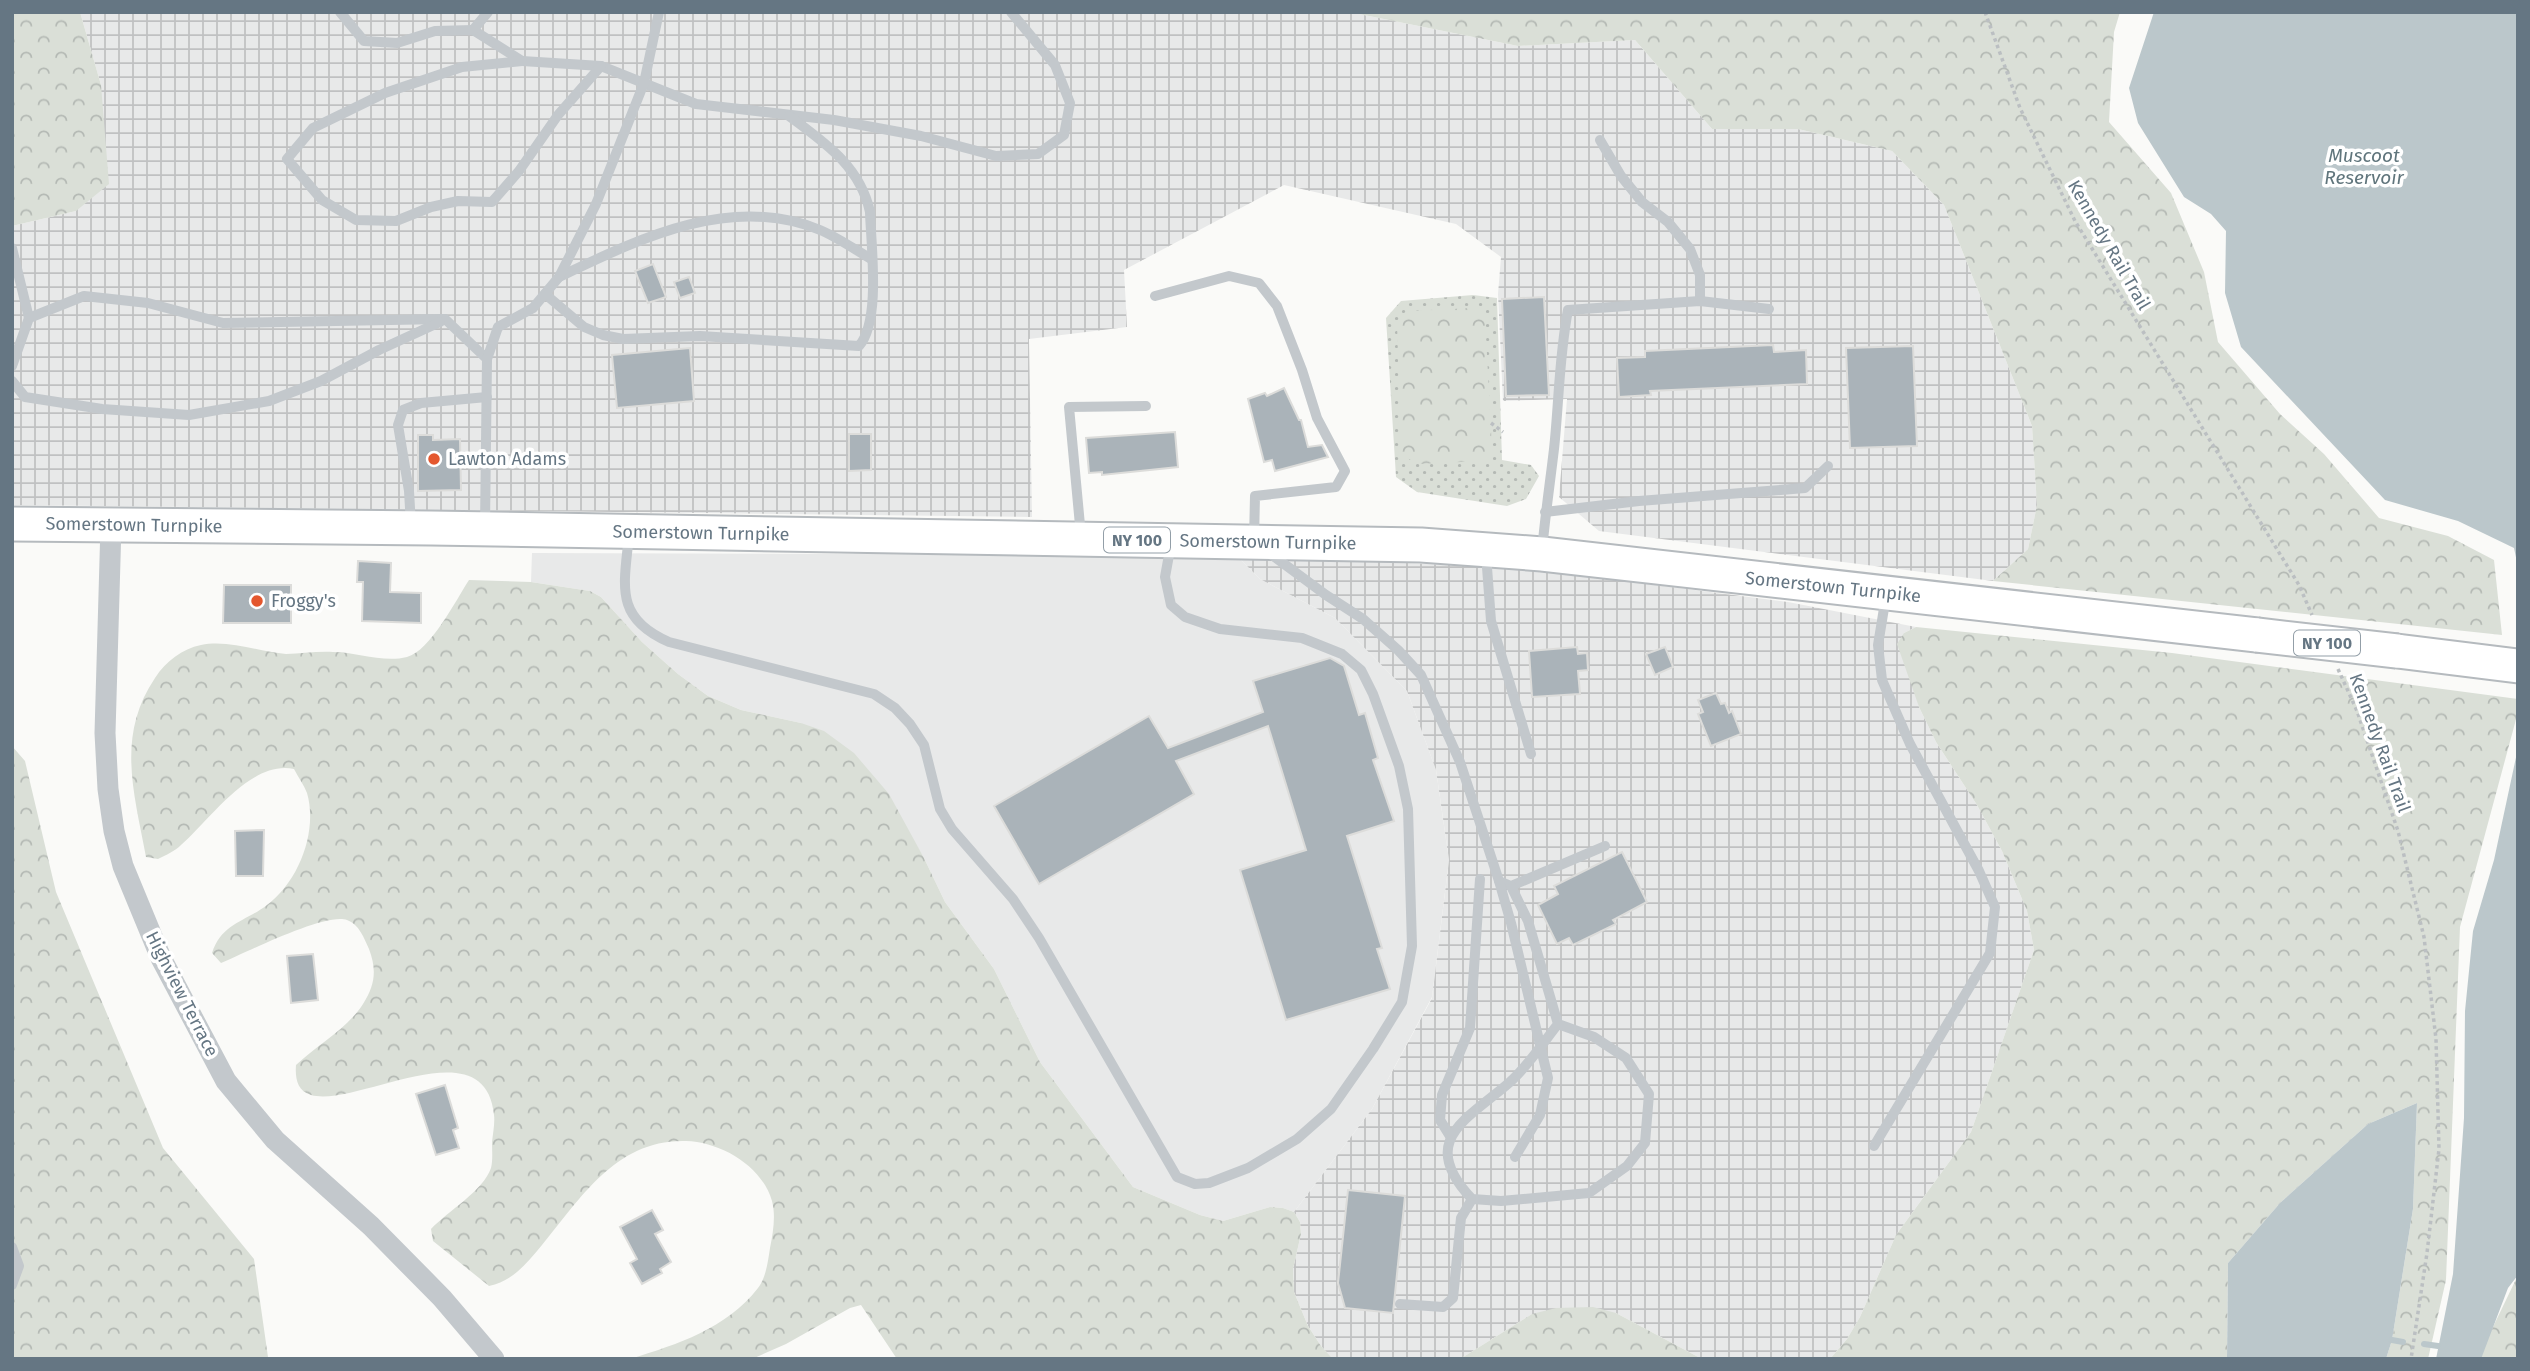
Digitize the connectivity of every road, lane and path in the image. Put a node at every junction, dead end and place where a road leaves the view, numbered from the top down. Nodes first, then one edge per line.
1 (340, 12) edge
2 (488, 12) edge
3 (659, 12) edge
4 (1011, 12) edge
5 (1985, 12) edge
6 (473, 30) junction
7 (522, 61) junction
8 (601, 66) junction
9 (644, 83) junction
10 (787, 115) junction
11 (1600, 141) dead end
12 (12, 248) edge
13 (871, 259) junction
14 (559, 277) junction
15 (545, 294) junction
16 (1155, 296) dead end
17 (1700, 301) junction
18 (1769, 309) dead end
19 (29, 318) junction
20 (446, 320) junction
21 (487, 359) junction
22 (12, 366) edge
23 (12, 381) edge
24 (487, 397) junction
25 (1146, 406) dead end
26 (1491, 423) dead end
27 (1503, 432) dead end
28 (1828, 466) dead end
29 (1545, 512) junction
30 (12, 524) edge
31 (111, 526) junction
32 (411, 527) junction
33 (485, 529) junction
34 (630, 533) junction
35 (1081, 539) junction
36 (1171, 540) junction
37 (1254, 541) junction
38 (1485, 548) junction
39 (1542, 554) junction
40 (1887, 593) junction
41 (2316, 623) dead end
42 (2334, 661) dead end
43 (2518, 666) edge
44 (1531, 754) dead end
45 (1605, 846) dead end
46 (1480, 879) dead end
47 (1499, 881) junction
48 (1511, 886) junction
49 (1558, 1024) junction
50 (1541, 1047) junction
51 (1450, 1136) junction
52 (1874, 1146) dead end
53 (1515, 1157) dead end
54 (1472, 1199) junction
55 (12, 1247) edge
56 (12, 1285) edge
57 (1400, 1304) dead end
58 (494, 1359) edge
59 (2411, 1359) edge

1 - 6 lane
2 - 6 lane
3 - 9 lane
4 - 10 lane
5 - 41 path, Kennedy Rail Trail
6 - 7 lane
7 - 8 lane
7 - 8 lane
8 - 9 lane
9 - 10 lane
9 - 14 lane
10 - 13 lane
11 - 17 lane
12 - 19 lane
13 - 14 lane
13 - 15 lane
14 - 15 lane
15 - 21 lane
16 - 37 lane
17 - 18 lane
17 - 29 lane
19 - 20 lane
19 - 22 lane
20 - 21 lane
20 - 23 lane
21 - 24 lane
24 - 32 lane
24 - 33 lane
25 - 35 lane
26 - 27 path
28 - 29 lane
29 - 39 lane
30 - 31 main road, Somerstown Turnpike / NY 100
31 - 32 main road, Somerstown Turnpike / NY 100
31 - 58 street, Highview Terrace
32 - 33 main road, Somerstown Turnpike / NY 100
33 - 34 main road, Somerstown Turnpike / NY 100
34 - 35 main road, Somerstown Turnpike / NY 100
34 - 36 lane
35 - 36 main road, Somerstown Turnpike / NY 100
36 - 37 main road, Somerstown Turnpike / NY 100
37 - 38 main road, Somerstown Turnpike / NY 100
37 - 47 lane
38 - 39 main road, Somerstown Turnpike / NY 100
38 - 44 lane
39 - 40 main road, Somerstown Turnpike / NY 100
40 - 43 main road, Somerstown Turnpike / NY 100, bridge
40 - 52 lane
42 - 59 path, Kennedy Rail Trail
45 - 48 lane
46 - 51 lane
47 - 48 lane
47 - 50 lane
48 - 49 lane
49 - 50 lane
49 - 54 lane
50 - 51 lane
50 - 53 lane
51 - 54 lane
54 - 57 lane
55 - 56 lane

